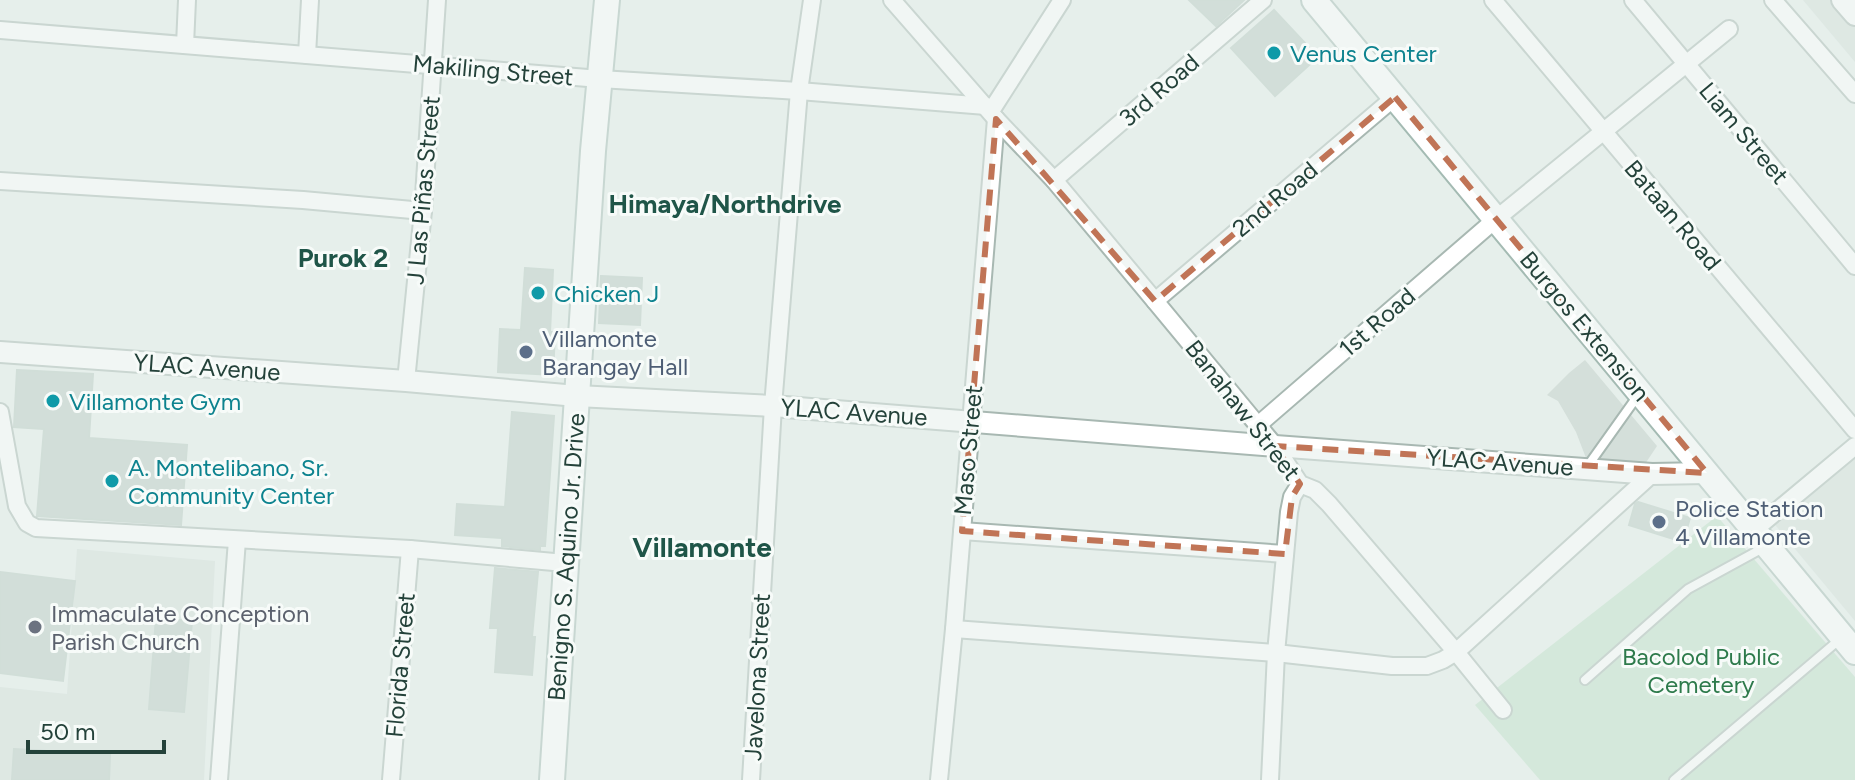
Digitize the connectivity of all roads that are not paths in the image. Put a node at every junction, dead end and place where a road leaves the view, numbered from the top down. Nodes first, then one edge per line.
1 (187, 0) edge
2 (310, 0) edge
3 (437, 0) edge
4 (607, 0) edge
5 (812, 0) edge
6 (892, 0) edge
7 (1062, 0) edge
8 (1263, 0) edge
9 (1314, 0) edge
10 (1493, 0) edge
11 (1633, 0) edge
12 (1773, 0) edge
13 (1842, 0) edge
14 (1855, 15) edge
15 (1729, 29) dead end
16 (0, 30) edge
17 (185, 45) junction
18 (307, 55) junction
19 (1686, 64) junction
20 (433, 65) junction
21 (600, 79) junction
22 (799, 91) junction
23 (1855, 94) edge
24 (1395, 97) junction
25 (991, 112) junction
26 (1603, 132) junction
27 (1054, 180) junction
28 (0, 181) edge
29 (423, 211) junction
30 (1496, 219) junction
31 (1855, 266) edge
32 (1155, 301) junction
33 (0, 352) edge
34 (406, 381) junction
35 (1640, 392) junction
36 (577, 396) junction
37 (773, 406) junction
38 (0, 412) edge
39 (970, 421) junction
40 (1258, 425) junction
41 (1855, 430) edge
42 (1275, 446) junction
43 (1855, 446) edge
44 (1586, 468) junction
45 (1707, 473) junction
46 (1652, 474) junction
47 (1300, 484) junction
48 (962, 531) junction
49 (1760, 538) junction
50 (237, 540) junction
51 (410, 549) junction
52 (1285, 554) junction
53 (565, 563) junction
54 (954, 629) junction
55 (1849, 644) edge
56 (1456, 652) junction
57 (1276, 653) junction
58 (1585, 680) dead end
59 (1503, 710) dead end
60 (219, 780) edge
61 (391, 780) edge
62 (552, 780) edge
63 (751, 780) edge
64 (939, 780) edge
65 (1270, 780) edge
66 (1674, 780) edge

1 - 17 street
2 - 18 street
3 - 20 street, J Las Piñas Street
4 - 21 main road, Benigno S. Aquino Jr. Drive
5 - 22 street, Javelona Street
6 - 25 street, Banahaw Street
7 - 25 street
8 - 27 street, 3rd Road
9 - 24 main road, Burgos Extension
10 - 26 street, Bataan Road
11 - 19 street, Liam Street
12 - 23 street
13 - 14 street
15 - 19 street, 1st Road
16 - 17 street, Makiling Street
17 - 18 street, Makiling Street
18 - 20 street, Makiling Street
19 - 26 street, 1st Road
19 - 31 street, Liam Street
20 - 21 street, Makiling Street
20 - 29 street, J Las Piñas Street
21 - 22 street, Makiling Street
21 - 36 main road, Benigno S. Aquino Jr. Drive
22 - 25 street, Makiling Street
22 - 37 street, Javelona Street
24 - 30 main road, Burgos Extension
24 - 32 street, 2nd Road
25 - 27 street, Banahaw Street
25 - 39 street, Maso Street
26 - 30 street, 1st Road
26 - 41 street, Bataan Road
27 - 32 street, Banahaw Street
28 - 29 street
29 - 34 street, J Las Piñas Street
30 - 35 main road, Burgos Extension
30 - 40 street, 1st Road
32 - 40 street, Banahaw Street
33 - 34 street, YLAC Avenue
34 - 36 street, YLAC Avenue
35 - 44 lane
35 - 45 main road, Burgos Extension
36 - 37 street, YLAC Avenue
36 - 53 main road, Benigno S. Aquino Jr. Drive
37 - 39 street, YLAC Avenue
37 - 63 street, Javelona Street
38 - 50 street
39 - 42 street, YLAC Avenue
39 - 48 street, Maso Street
40 - 42 street, Banahaw Street
42 - 44 street, YLAC Avenue
42 - 47 street, Banahaw Street
43 - 49 street
44 - 46 street, YLAC Avenue
45 - 46 street, YLAC Avenue
45 - 49 main road, Burgos Extension
46 - 56 street
47 - 52 street
47 - 56 street, Banahaw Street
48 - 52 street
48 - 54 street, Maso Street
49 - 55 main road, Burgos Extension
49 - 58 lane
50 - 51 street
50 - 60 street
51 - 53 street
51 - 61 street, Florida Street
52 - 57 street
53 - 62 main road, Benigno S. Aquino Jr. Drive
54 - 57 street
54 - 64 street, Maso Street
55 - 66 lane
56 - 57 street
56 - 59 street, Banahaw Street
57 - 65 street

